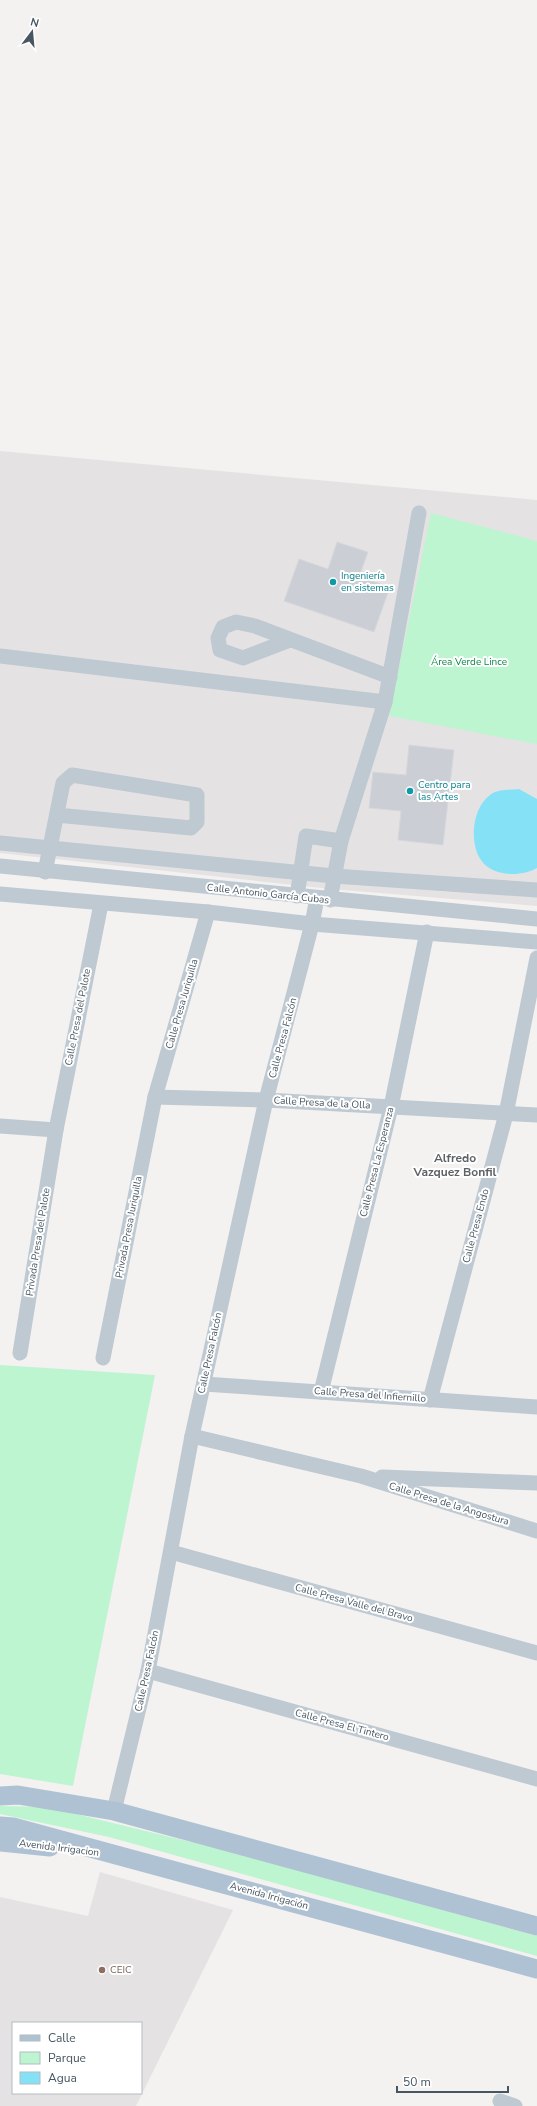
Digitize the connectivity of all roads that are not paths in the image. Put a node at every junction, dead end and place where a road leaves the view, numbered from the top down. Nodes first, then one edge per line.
1 (419, 513) dead end
2 (290, 640) dead end
3 (0, 656) edge
4 (390, 677) junction
5 (385, 702) junction
6 (57, 815) junction
7 (340, 841) junction
8 (0, 843) edge
9 (50, 847) junction
10 (0, 866) edge
11 (45, 872) junction
12 (301, 872) junction
13 (334, 876) junction
14 (537, 890) edge
15 (0, 894) edge
16 (297, 896) junction
17 (323, 899) junction
18 (101, 904) junction
19 (208, 912) junction
20 (537, 920) edge
21 (312, 924) junction
22 (426, 932) junction
23 (537, 942) edge
24 (537, 958) edge
25 (155, 1097) junction
26 (266, 1100) junction
27 (391, 1107) junction
28 (506, 1114) junction
29 (537, 1115) edge
30 (0, 1126) edge
31 (56, 1130) junction
32 (20, 1353) dead end
33 (103, 1358) dead end
34 (204, 1384) junction
35 (321, 1392) junction
36 (430, 1400) junction
37 (537, 1407) edge
38 (192, 1436) junction
39 (361, 1476) junction
40 (537, 1483) edge
41 (537, 1531) edge
42 (171, 1552) junction
43 (537, 1653) edge
44 (148, 1672) junction
45 (537, 1779) edge
46 (6, 1795) edge
47 (114, 1811) junction
48 (0, 1826) edge
49 (0, 1842) edge
50 (117, 1854) junction
51 (537, 1926) edge
52 (537, 1969) edge
53 (500, 2101) dead end
54 (515, 2106) edge

1 - 4 street, Calle Presa Falcón
2 - 4 street
3 - 5 street
4 - 5 street, Calle Presa Falcón
5 - 7 street, Calle Presa Falcón
6 - 6 street
6 - 9 street
7 - 12 street
7 - 13 street, Calle Presa Falcón
8 - 9 street
9 - 11 street
9 - 12 street
10 - 11 street, Calle Antonio García Cubas
11 - 16 street, Calle Antonio García Cubas
12 - 13 street
12 - 16 street
13 - 14 street
13 - 17 street, Calle Presa Falcón
15 - 18 street
16 - 17 street, Calle Antonio García Cubas
17 - 20 street, Calle Antonio García Cubas
17 - 21 street, Calle Presa Falcón
18 - 19 street
18 - 31 street, Calle Presa del Palote
19 - 21 street
19 - 25 street, Calle Presa Juriquilla
21 - 22 street
21 - 26 street, Calle Presa Falcón
22 - 23 street
22 - 27 street, Calle Presa La Esperanza
24 - 28 street, Calle Presa Endo
25 - 26 street, Calle Presa de la Olla
25 - 33 street, Privada Presa Juriquilla
26 - 27 street, Calle Presa de la Olla
26 - 34 street, Calle Presa Falcón
27 - 28 street, Calle Presa de la Olla
27 - 35 street, Calle Presa La Esperanza
28 - 29 street, Calle Presa de la Olla
28 - 36 street, Calle Presa Endo
30 - 31 street
31 - 32 street, Privada Presa del Palote
34 - 35 street, Calle Presa del Infiernillo
34 - 38 street, Calle Presa Falcón
35 - 36 street, Calle Presa del Infiernillo
36 - 37 street, Calle Presa del Infiernillo
38 - 39 street, Calle Presa de la Angostura
38 - 42 street, Calle Presa Falcón
39 - 40 street, Calle Presa de la Angostura
39 - 41 street, Calle Presa de la Angostura
42 - 43 street, Calle Presa Valle del Bravo
42 - 44 street, Calle Presa Falcón
44 - 45 street, Calle Presa El Tintero
44 - 47 street, Calle Presa Falcón
46 - 47 main road
47 - 51 main road
48 - 50 main road, Avenida Irrigación
49 - 50 main road, Avenida Irrigacion
50 - 52 main road, Avenida Irrigación
53 - 54 street

